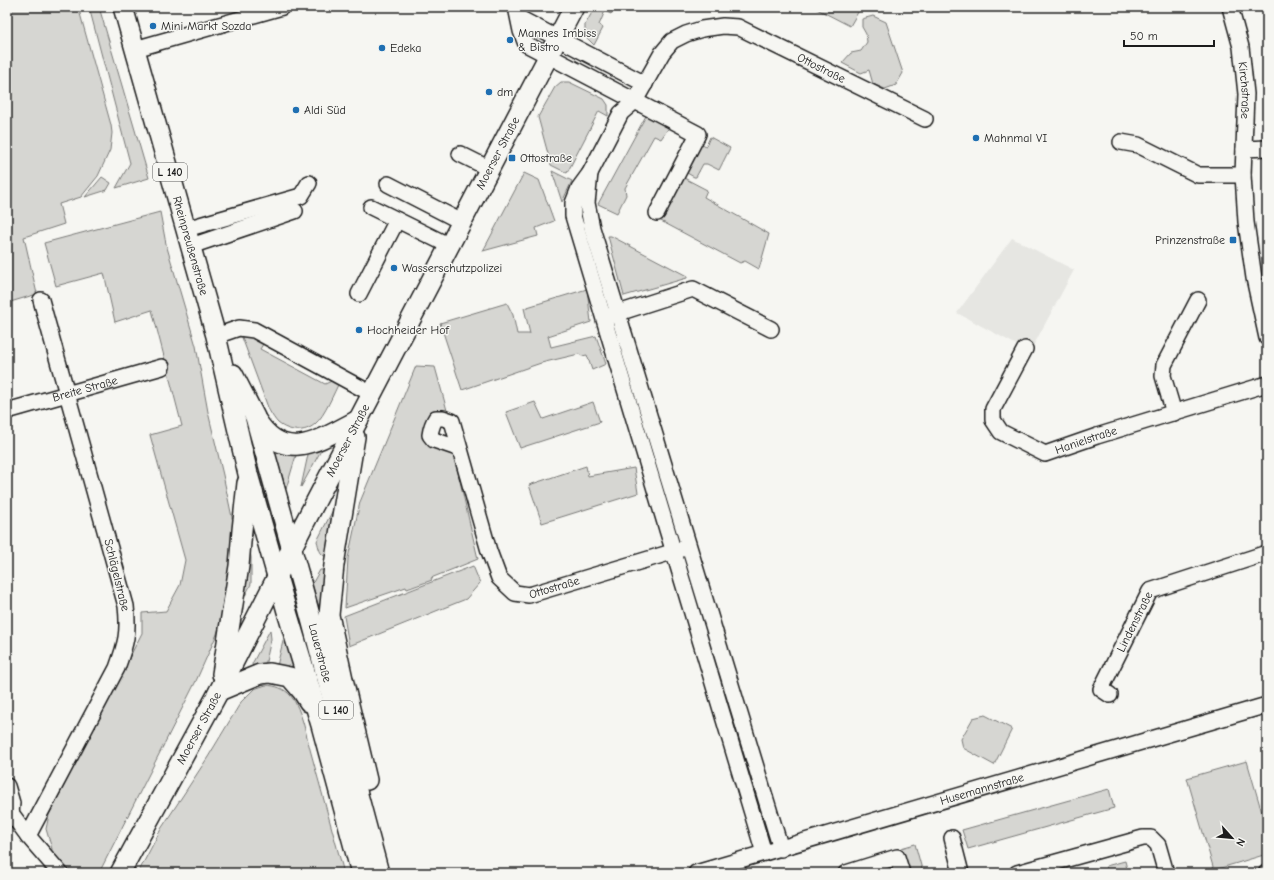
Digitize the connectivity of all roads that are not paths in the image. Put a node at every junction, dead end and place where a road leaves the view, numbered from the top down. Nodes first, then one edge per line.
1 (123, 7) edge
2 (282, 7) edge
3 (574, 7) edge
4 (1230, 7) edge
5 (517, 12) edge
6 (557, 38) junction
7 (135, 49) junction
8 (548, 56) junction
9 (645, 84) junction
10 (636, 101) junction
11 (924, 119) dead end
12 (1121, 142) dead end
13 (1267, 148) edge
14 (1244, 149) junction
15 (460, 154) dead end
16 (490, 169) junction
17 (590, 173) junction
18 (1243, 175) junction
19 (309, 183) dead end
20 (388, 184) dead end
21 (371, 207) dead end
22 (295, 211) dead end
23 (657, 213) dead end
24 (397, 220) junction
25 (462, 222) junction
26 (189, 237) junction
27 (450, 246) junction
28 (359, 294) dead end
29 (41, 300) dead end
30 (1198, 300) dead end
31 (618, 313) junction
32 (604, 318) junction
33 (771, 329) dead end
34 (1267, 338) edge
35 (218, 341) junction
36 (1025, 349) dead end
37 (162, 367) dead end
38 (1267, 384) edge
39 (67, 394) junction
40 (372, 394) junction
41 (7, 411) edge
42 (1174, 413) junction
43 (254, 417) junction
44 (358, 420) junction
45 (460, 449) dead end
46 (248, 474) junction
47 (689, 547) junction
48 (292, 548) junction
49 (674, 552) junction
50 (1267, 553) edge
51 (277, 577) junction
52 (219, 691) junction
53 (1110, 695) dead end
54 (1267, 706) edge
55 (321, 725) junction
56 (7, 786) edge
57 (9, 813) edge
58 (28, 836) junction
59 (952, 838) dead end
60 (781, 848) junction
61 (764, 853) junction
62 (60, 873) edge
63 (120, 873) edge
64 (361, 873) edge
65 (379, 873) edge
66 (696, 873) edge
67 (846, 873) edge
68 (902, 873) edge
69 (961, 873) edge
70 (1017, 873) edge
71 (1166, 873) edge

1 - 7 main road, Rheinpreußenstraße / L 140
2 - 7 street
3 - 6 main road, Moerser Straße
4 - 14 street, Kirchstraße
5 - 6 street
5 - 8 street
6 - 8 main road, Moerser Straße
6 - 9 street
7 - 26 main road, Rheinpreußenstraße / L 140
8 - 10 street
8 - 16 main road, Moerser Straße
9 - 10 street, Ottostraße
9 - 11 street, Ottostraße
10 - 17 street, Ottostraße
10 - 23 street
12 - 18 street
13 - 14 street
14 - 18 street, Kirchstraße
15 - 16 street
16 - 25 main road, Moerser Straße
17 - 31 street, Ottostraße
17 - 32 street, Ottostraße
18 - 34 street, Kirchstraße
19 - 26 street
20 - 25 street
21 - 24 street
22 - 26 street
24 - 27 street
24 - 28 street
25 - 27 main road, Moerser Straße
26 - 35 main road, Rheinpreußenstraße / L 140
27 - 40 main road, Moerser Straße
29 - 39 street, Schlägelstraße
30 - 42 street
31 - 32 street
31 - 33 street
31 - 47 street, Ottostraße
32 - 49 street, Ottostraße
35 - 40 street
35 - 43 main road, Rheinpreußenstraße / L 140
35 - 46 main road, Rheinpreußenstraße / L 140
36 - 42 street, Hanielstraße
37 - 39 street, Breite Straße
38 - 42 street, Hanielstraße
39 - 41 street, Breite Straße
39 - 58 street, Schlägelstraße
40 - 44 main road, Moerser Straße
43 - 44 main road
43 - 48 main road, Rheinpreußenstraße / L 140
44 - 48 main road, Moerser Straße
44 - 65 main road
45 - 49 street, Ottostraße
46 - 51 main road, Rheinpreußenstraße / L 140
46 - 52 main road
47 - 49 street, Ottostraße
47 - 60 street, Ottostraße
48 - 51 main road, Moerser Straße
48 - 65 main road, Lauerstraße / L 140
49 - 61 street, Ottostraße
50 - 53 street, Lindenstraße
51 - 52 main road, Moerser Straße
51 - 55 main road, Lauerstraße / L 140
52 - 55 main road
52 - 63 main road, Moerser Straße
54 - 60 street, Husemannstraße
55 - 64 main road, Lauerstraße / L 140
56 - 57 street
57 - 58 street
58 - 62 street
59 - 69 street
60 - 61 street, Husemannstraße
61 - 66 street, Husemannstraße
67 - 68 street
70 - 71 street

